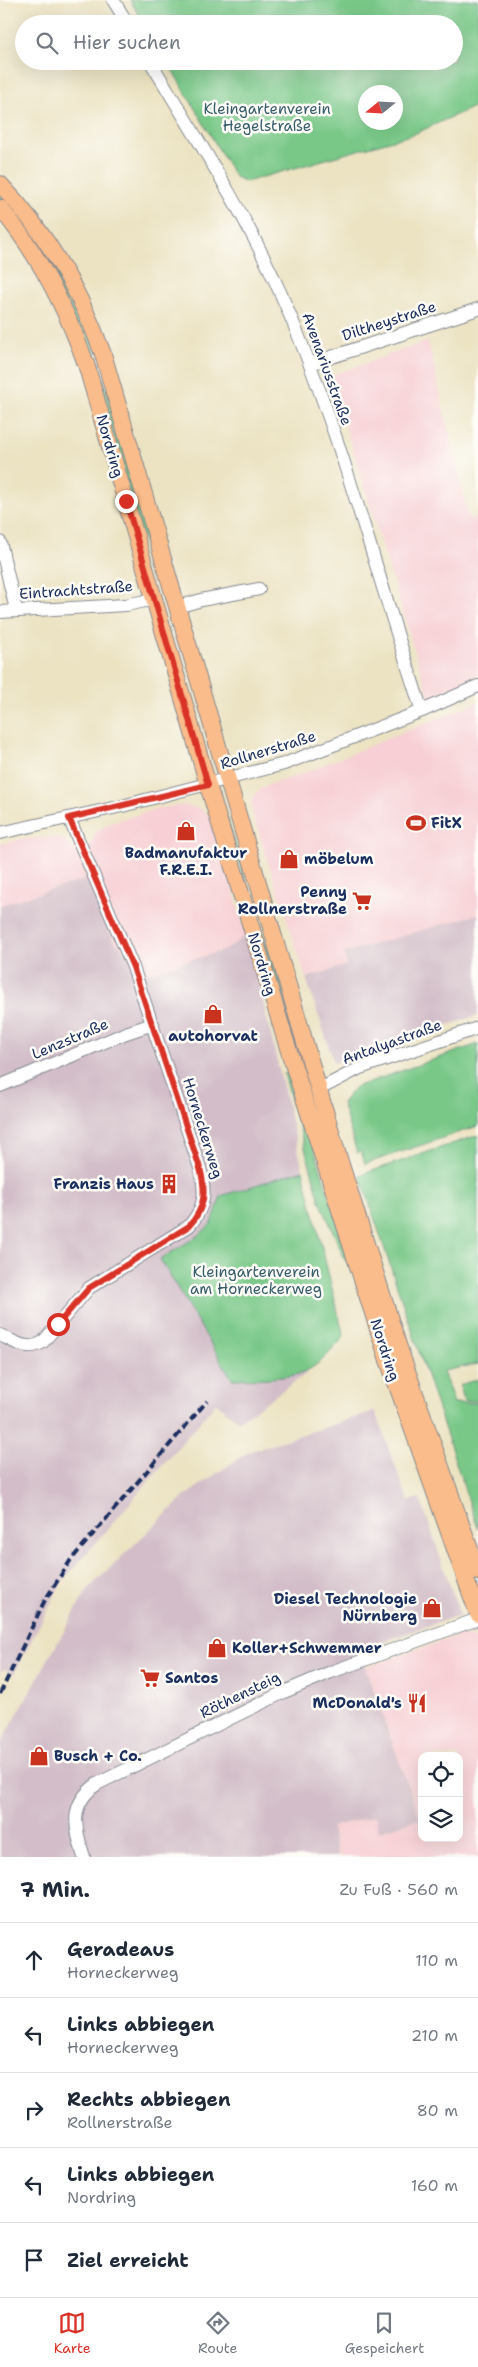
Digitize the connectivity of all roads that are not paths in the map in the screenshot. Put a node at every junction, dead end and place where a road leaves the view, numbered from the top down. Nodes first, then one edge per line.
1 (114, 0) edge
2 (123, 15) edge
3 (155, 70) edge
4 (0, 184) edge
5 (0, 208) edge
6 (478, 309) edge
7 (310, 364) junction
8 (0, 542) edge
9 (259, 589) dead end
10 (155, 599) junction
11 (178, 607) junction
12 (16, 610) junction
13 (0, 612) edge
14 (478, 686) edge
15 (422, 711) junction
16 (228, 780) junction
17 (208, 785) junction
18 (69, 818) junction
19 (0, 833) edge
20 (153, 1024) junction
21 (478, 1028) edge
22 (0, 1086) edge
23 (318, 1090) junction
24 (0, 1335) edge
25 (478, 1572) edge
26 (478, 1614) edge
27 (478, 1619) edge
28 (84, 1857) edge

1 - 2 street
3 - 7 street, Avenariusstraße
4 - 11 main road, Nordring
5 - 10 main road, Nordring
6 - 7 street, Diltheystraße
7 - 15 street, Avenariusstraße
8 - 12 street
9 - 11 street
10 - 12 street, Eintrachtstraße
10 - 17 main road, Nordring
11 - 16 main road, Nordring
12 - 13 street, Eintrachtstraße
14 - 15 street, Rollnerstraße
15 - 16 street, Rollnerstraße
16 - 17 street, Rollnerstraße
16 - 23 main road, Nordring
17 - 18 street, Rollnerstraße
17 - 26 main road, Nordring
18 - 19 street, Rollnerstraße
18 - 20 street, Horneckerweg
20 - 22 street, Lenzstraße
20 - 24 street, Horneckerweg
21 - 23 street, Antalyastraße
23 - 25 main road, Nordring
27 - 28 street, Röthensteig

